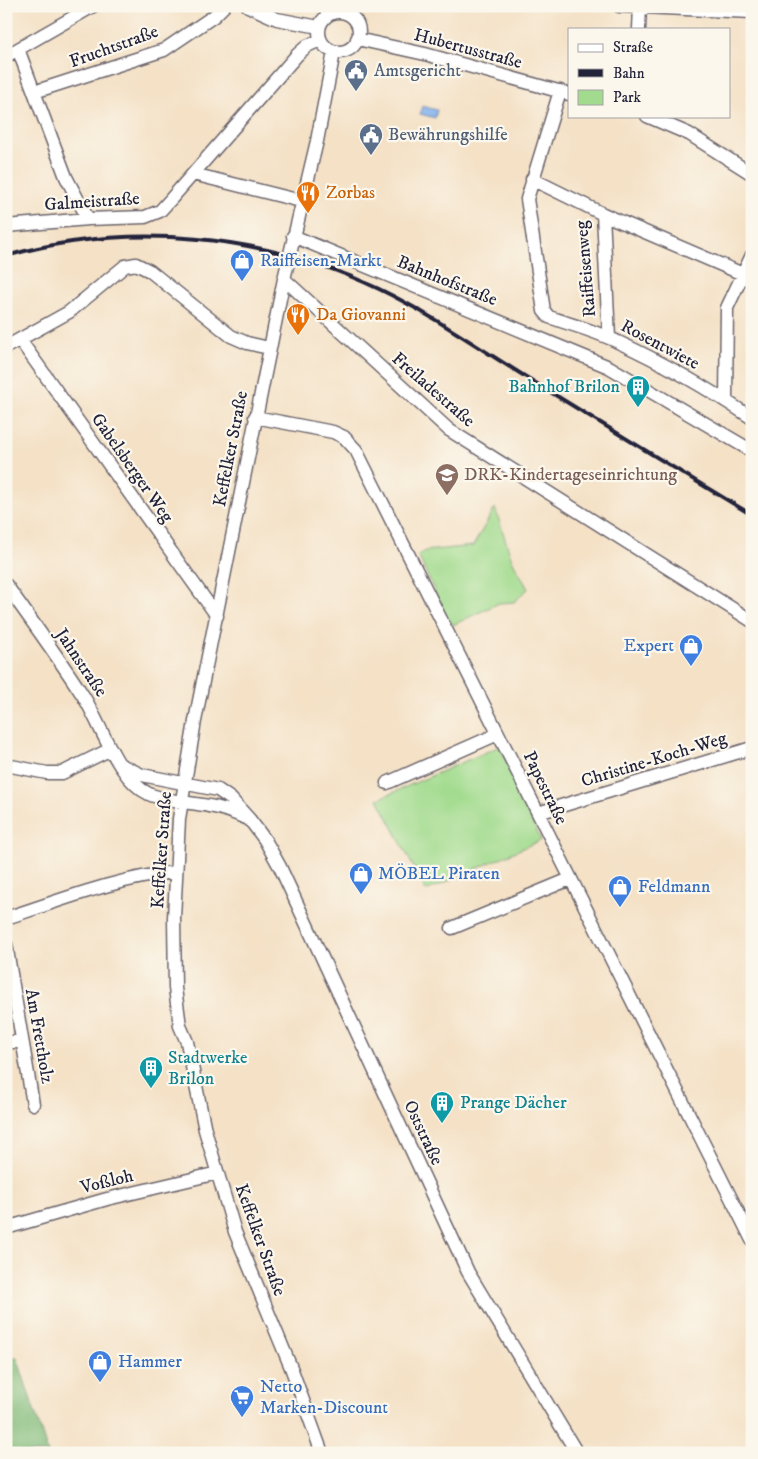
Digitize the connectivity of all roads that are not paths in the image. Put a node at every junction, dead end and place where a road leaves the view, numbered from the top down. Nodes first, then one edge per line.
1 (93, 6) edge
2 (224, 6) edge
3 (248, 6) edge
4 (619, 6) edge
5 (640, 7) edge
6 (353, 11) edge
7 (752, 12) edge
8 (639, 28) edge
9 (320, 34) junction
10 (357, 39) junction
11 (18, 49) junction
12 (334, 52) junction
13 (6, 56) edge
14 (34, 92) junction
15 (565, 92) edge
16 (652, 118) edge
17 (193, 174) junction
18 (752, 174) edge
19 (532, 179) junction
20 (301, 201) junction
21 (602, 214) junction
22 (88, 219) junction
23 (6, 226) edge
24 (293, 236) junction
25 (752, 255) edge
26 (747, 276) edge
27 (284, 279) junction
28 (609, 338) junction
29 (20, 340) junction
30 (6, 347) edge
31 (270, 348) junction
32 (726, 401) junction
33 (255, 417) junction
34 (752, 418) edge
35 (752, 451) edge
36 (6, 585) edge
37 (217, 616) junction
38 (752, 621) edge
39 (498, 734) junction
40 (752, 748) edge
41 (111, 749) junction
42 (6, 765) edge
43 (121, 765) junction
44 (184, 783) junction
45 (387, 783) dead end
46 (182, 802) junction
47 (538, 813) junction
48 (250, 820) junction
49 (175, 872) junction
50 (570, 879) junction
51 (6, 918) edge
52 (452, 928) dead end
53 (6, 944) edge
54 (6, 1042) edge
55 (21, 1042) junction
56 (32, 1104) dead end
57 (218, 1173) junction
58 (6, 1228) edge
59 (752, 1240) edge
60 (322, 1453) edge
61 (577, 1453) edge

1 - 11 street
2 - 14 street, Fruchtstraße
3 - 9 street
4 - 5 street
5 - 7 street
5 - 8 street
6 - 9 street
6 - 10 street
9 - 12 street
9 - 17 street, Galmeistraße
10 - 12 street
10 - 15 street, Hubertusstraße
11 - 13 street
11 - 14 street
12 - 20 street
14 - 22 street
15 - 19 street
16 - 18 street
17 - 20 street
17 - 22 street, Galmeistraße
19 - 21 street, Raiffeisenweg
19 - 28 street, Rosentwiete
20 - 24 street
21 - 26 street
21 - 28 street, Raiffeisenweg
22 - 23 street, Galmeistraße
24 - 27 street, Keffelker Straße
24 - 35 street, Bahnhofstraße
25 - 26 street
26 - 32 street
27 - 31 street, Keffelker Straße
27 - 38 street, Freiladestraße
28 - 32 street, Rosentwiete
29 - 30 street
29 - 31 street
29 - 37 street, Gabelsberger Weg
31 - 33 street, Keffelker Straße
32 - 34 street, Rosentwiete
33 - 37 street, Keffelker Straße
33 - 39 street, Papestraße
36 - 41 street, Jahnstraße
37 - 44 street, Keffelker Straße
39 - 45 street
39 - 47 street, Papestraße
40 - 47 street, Christine-Koch-Weg
41 - 42 street
41 - 43 street, Jahnstraße
43 - 44 street
43 - 46 street, Jahnstraße
44 - 46 street, Keffelker Straße
44 - 48 street, Oststraße
46 - 48 street
46 - 49 street, Keffelker Straße
47 - 50 street, Papestraße
48 - 61 street, Oststraße
49 - 51 street
49 - 57 street, Keffelker Straße
50 - 52 street
50 - 59 street, Papestraße
53 - 55 street, Am Frettholz
54 - 55 street
55 - 56 street, Am Frettholz
57 - 58 street, Voßloh
57 - 60 street, Keffelker Straße

